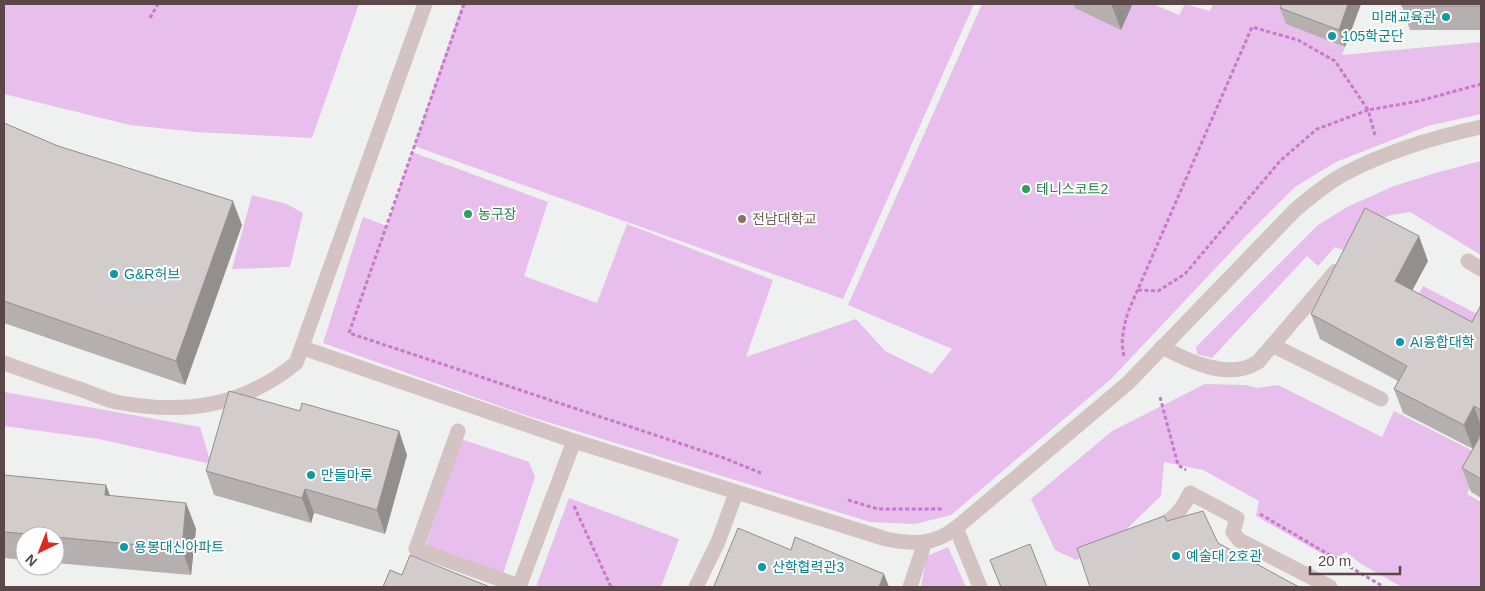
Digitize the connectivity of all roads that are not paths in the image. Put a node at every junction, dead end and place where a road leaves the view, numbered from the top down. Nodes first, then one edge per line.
1 (425, 4) edge
2 (1481, 127) edge
3 (1336, 271) edge
4 (1272, 345) junction
5 (1162, 347) junction
6 (303, 348) junction
7 (4, 363) edge
8 (1381, 399) dead end
9 (458, 431) dead end
10 (574, 442) junction
11 (736, 493) junction
12 (956, 528) junction
13 (1141, 532) edge
14 (925, 542) junction
15 (519, 586) edge
16 (696, 587) edge
17 (910, 587) edge
18 (980, 587) edge
19 (1330, 587) edge

1 - 6 lane
2 - 5 lane
3 - 4 lane
4 - 5 lane
4 - 8 lane
5 - 12 lane
6 - 7 lane
6 - 10 lane
9 - 15 lane
10 - 11 lane
10 - 15 lane
11 - 14 lane
11 - 16 lane
12 - 14 lane
12 - 18 lane
13 - 19 lane
14 - 17 lane

